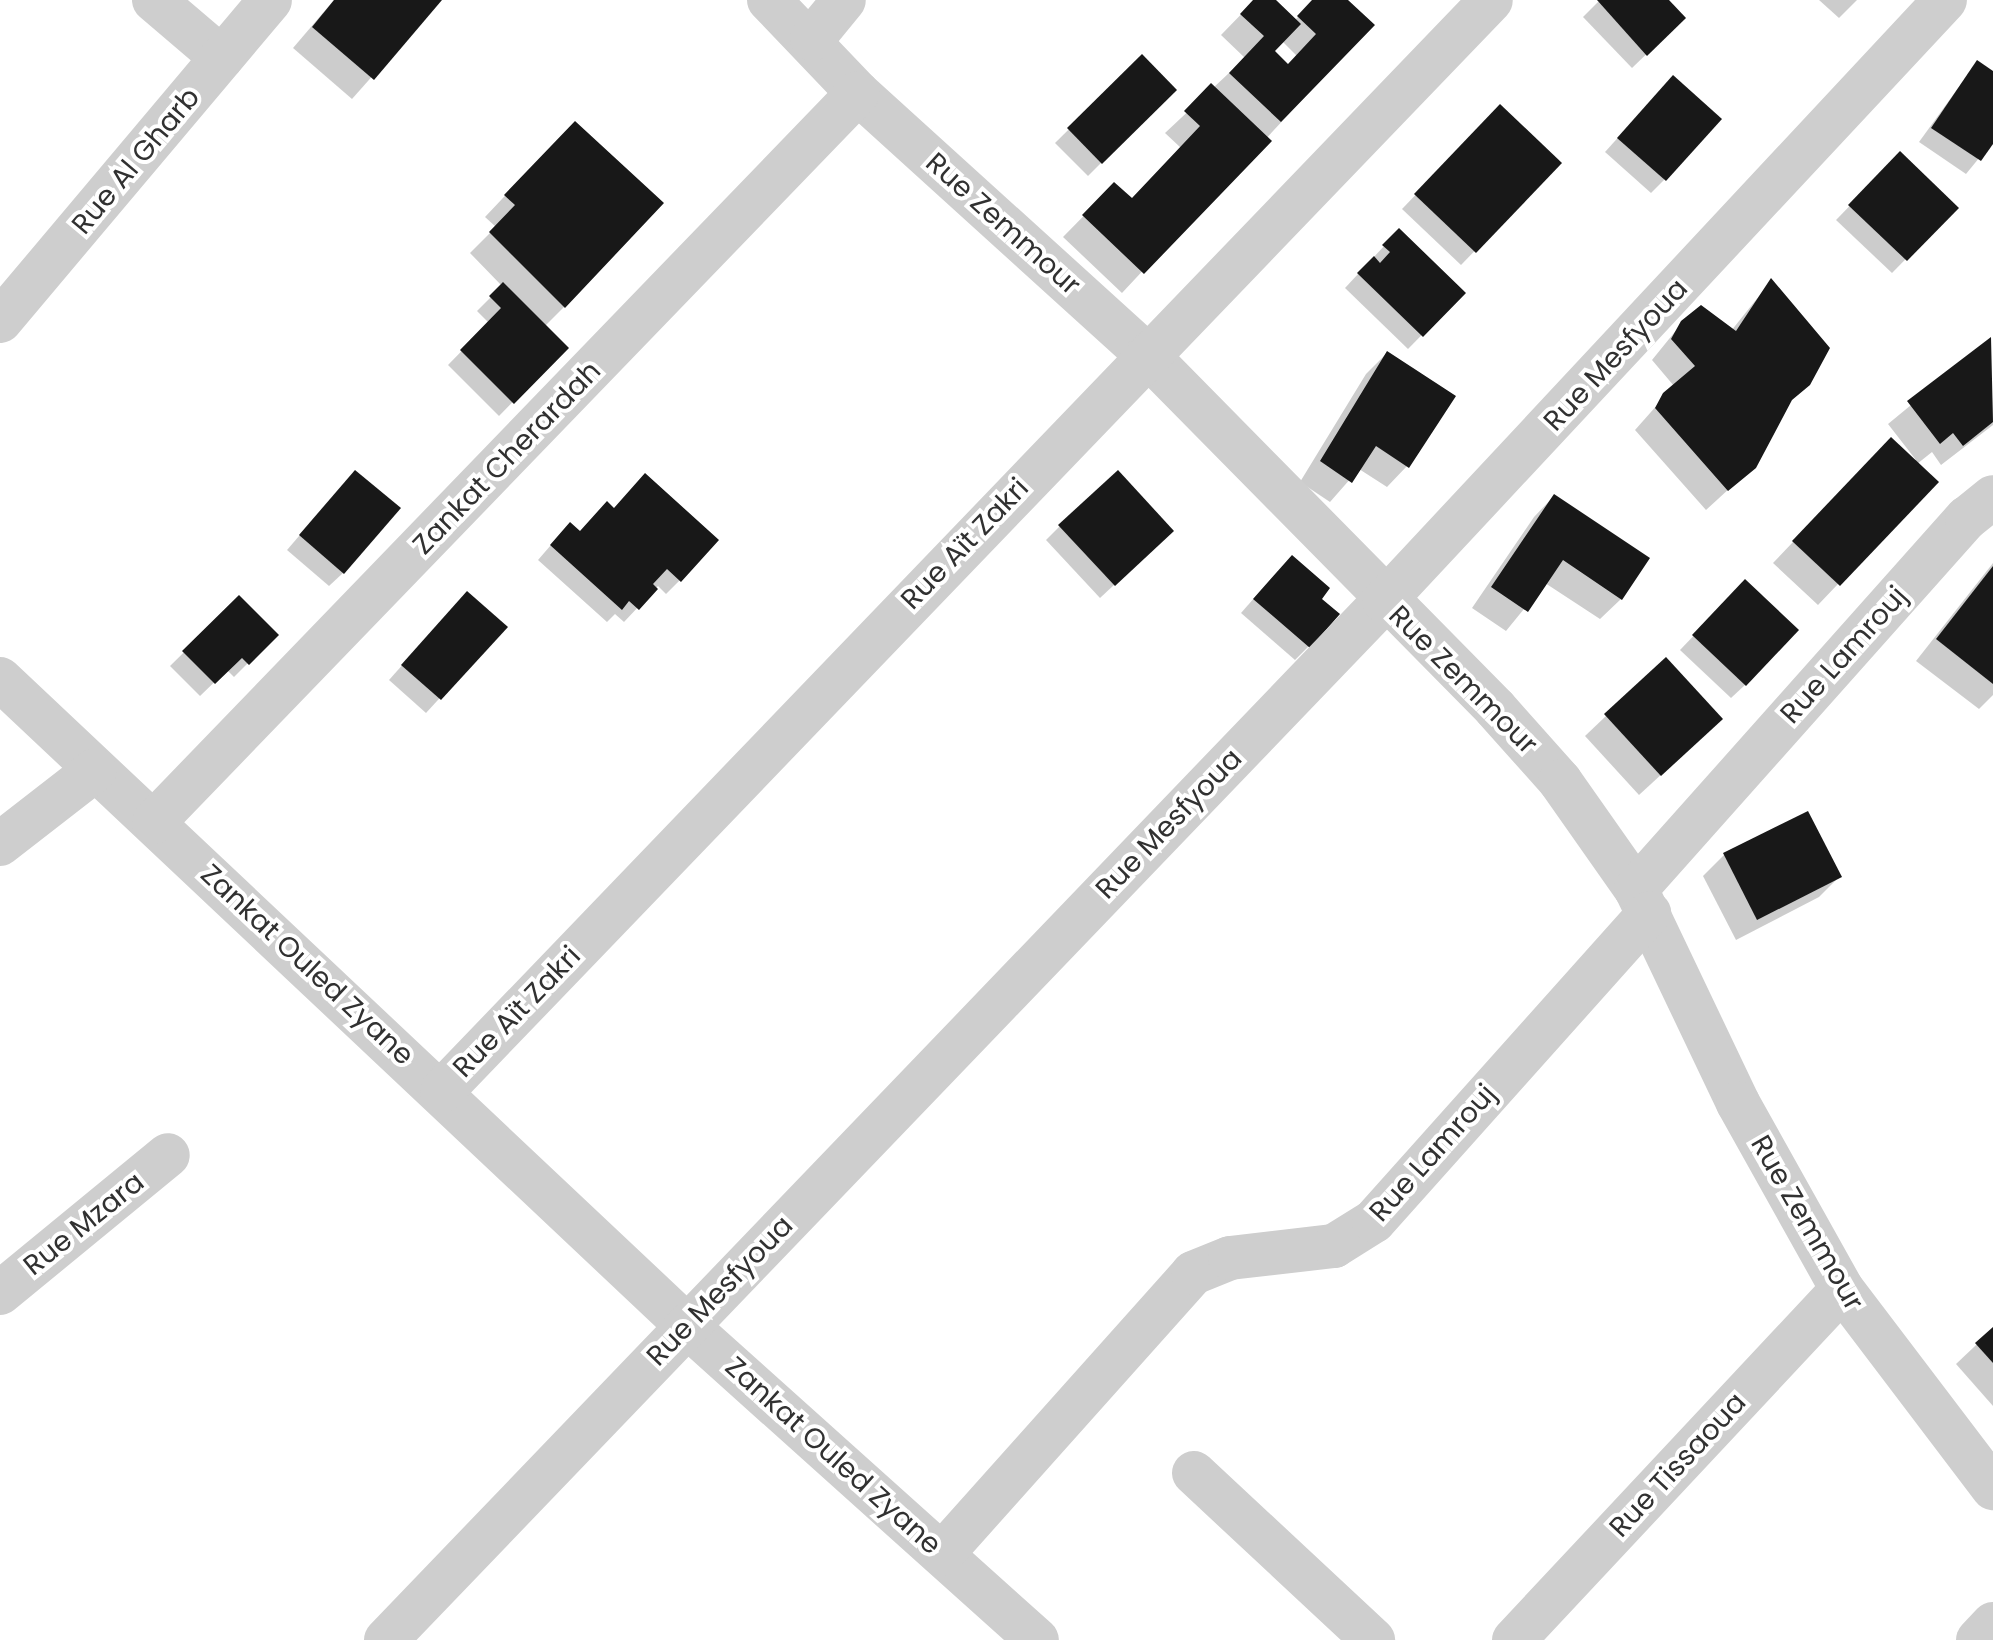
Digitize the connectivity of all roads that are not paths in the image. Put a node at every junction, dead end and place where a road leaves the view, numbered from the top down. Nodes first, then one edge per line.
1 (154, 0) edge
2 (270, 0) edge
3 (769, 0) edge
4 (844, 0) edge
5 (1491, 0) edge
6 (1945, 0) edge
7 (812, 39) junction
8 (222, 58) junction
9 (858, 93) junction
10 (0, 321) edge
11 (1147, 355) junction
12 (1993, 497) edge
13 (1384, 601) junction
14 (0, 679) edge
15 (95, 770) junction
16 (154, 822) junction
17 (0, 844) edge
18 (1642, 901) junction
19 (442, 1091) junction
20 (168, 1155) dead end
21 (1842, 1289) junction
22 (0, 1293) edge
23 (687, 1326) junction
24 (1194, 1473) dead end
25 (1993, 1488) edge
26 (942, 1554) junction
27 (1993, 1624) edge
28 (386, 1640) edge
29 (1037, 1640) edge
30 (1373, 1640) edge
31 (1514, 1640) edge
32 (1978, 1640) edge

1 - 8 street
2 - 8 street, Rue Al Gharb
3 - 7 street, Rue Zemmour
4 - 7 street
5 - 11 street, Rue Aït Zakri
6 - 13 street, Rue Mesfyoua
7 - 9 street, Rue Zemmour
8 - 10 street, Rue Al Gharb
9 - 11 street, Rue Zemmour
9 - 16 street, Zankat Cherardah
11 - 13 street, Rue Zemmour
11 - 19 street, Rue Aït Zakri
12 - 18 street, Rue Lamrouj
13 - 18 street, Rue Zemmour
13 - 23 street, Rue Mesfyoua
14 - 15 street, Zankat Ouled Zyane
15 - 16 street, Zankat Ouled Zyane
15 - 17 street
16 - 19 street, Zankat Ouled Zyane
18 - 21 street, Rue Zemmour
18 - 26 street, Rue Lamrouj
19 - 23 street, Zankat Ouled Zyane
20 - 22 street, Rue Mzara
21 - 25 street, Rue Zemmour
21 - 31 street, Rue Tissaoua
23 - 26 street, Zankat Ouled Zyane
23 - 28 street, Rue Mesfyoua
24 - 30 street
26 - 29 street, Zankat Ouled Zyane
27 - 32 street

